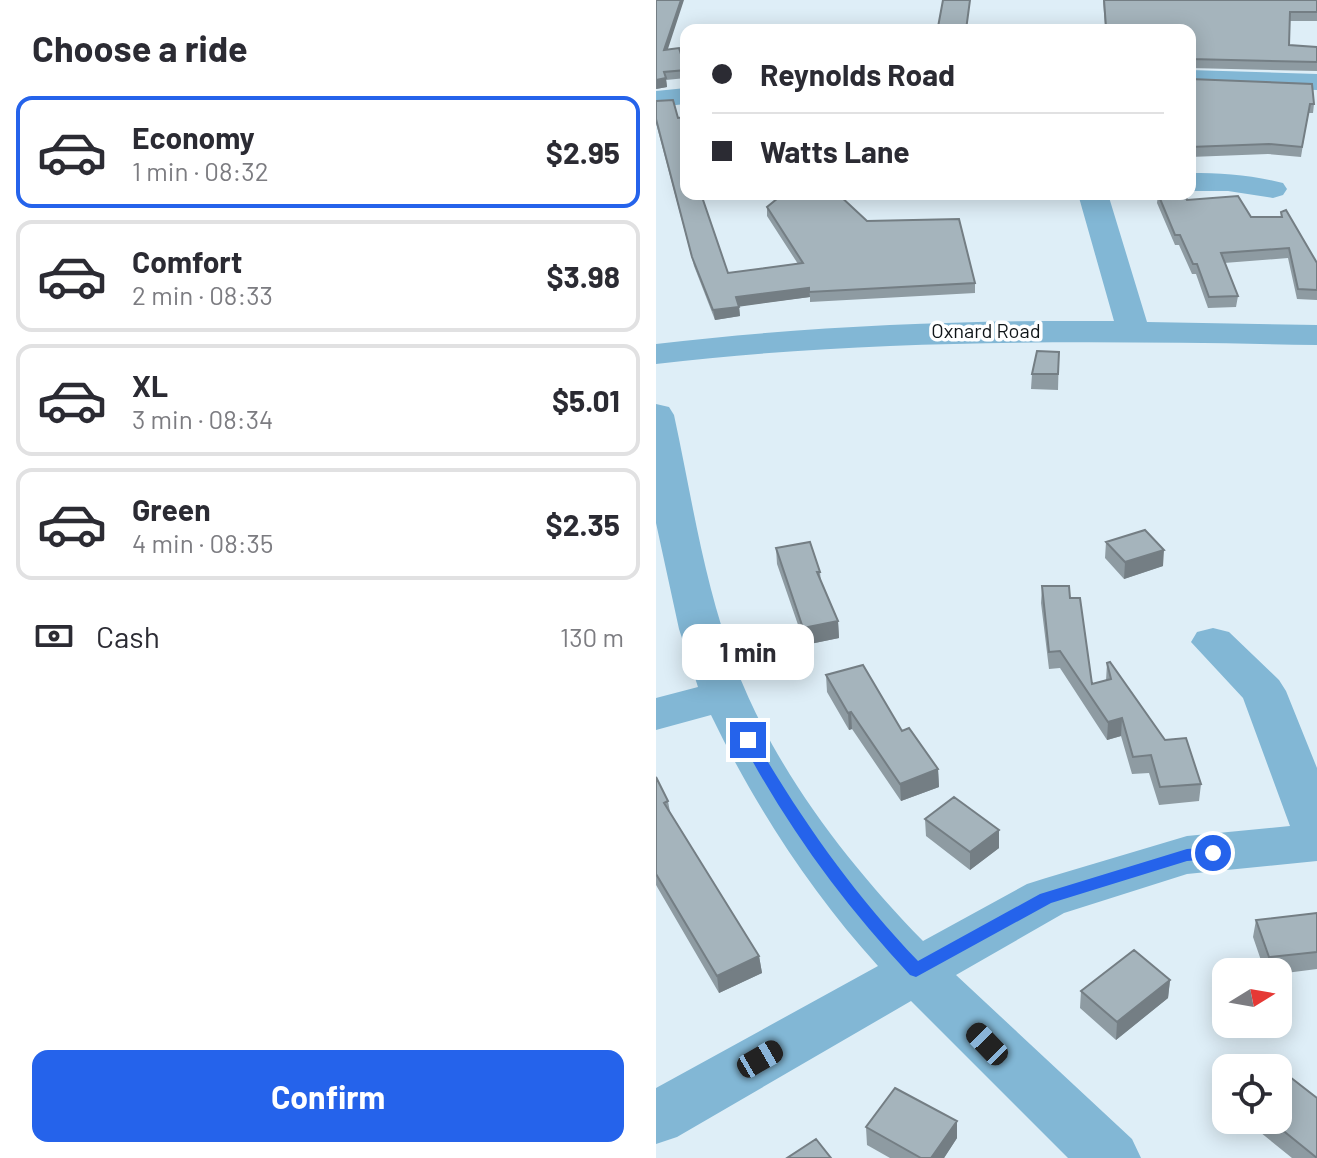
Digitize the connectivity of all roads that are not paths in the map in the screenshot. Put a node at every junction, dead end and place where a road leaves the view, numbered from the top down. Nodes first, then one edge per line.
1 (1196, 78) edge
2 (1317, 82) edge
3 (680, 97) edge
4 (656, 99) edge
5 (1196, 182) edge
6 (1273, 189) dead end
7 (1095, 200) edge
8 (1133, 331) junction
9 (1317, 335) edge
10 (656, 354) edge
11 (656, 415) edge
12 (1213, 642) dead end
13 (725, 696) junction
14 (656, 714) edge
15 (1317, 830) edge
16 (1317, 842) edge
17 (916, 970) junction
18 (656, 1118) edge
19 (1110, 1158) edge

1 - 2 street
3 - 4 street
5 - 6 street
7 - 8 street
8 - 9 street, Oxnard Road
8 - 10 street, Oxnard Road
11 - 13 street
12 - 15 street
13 - 14 street
13 - 17 street
16 - 17 street
17 - 18 street
17 - 19 street

